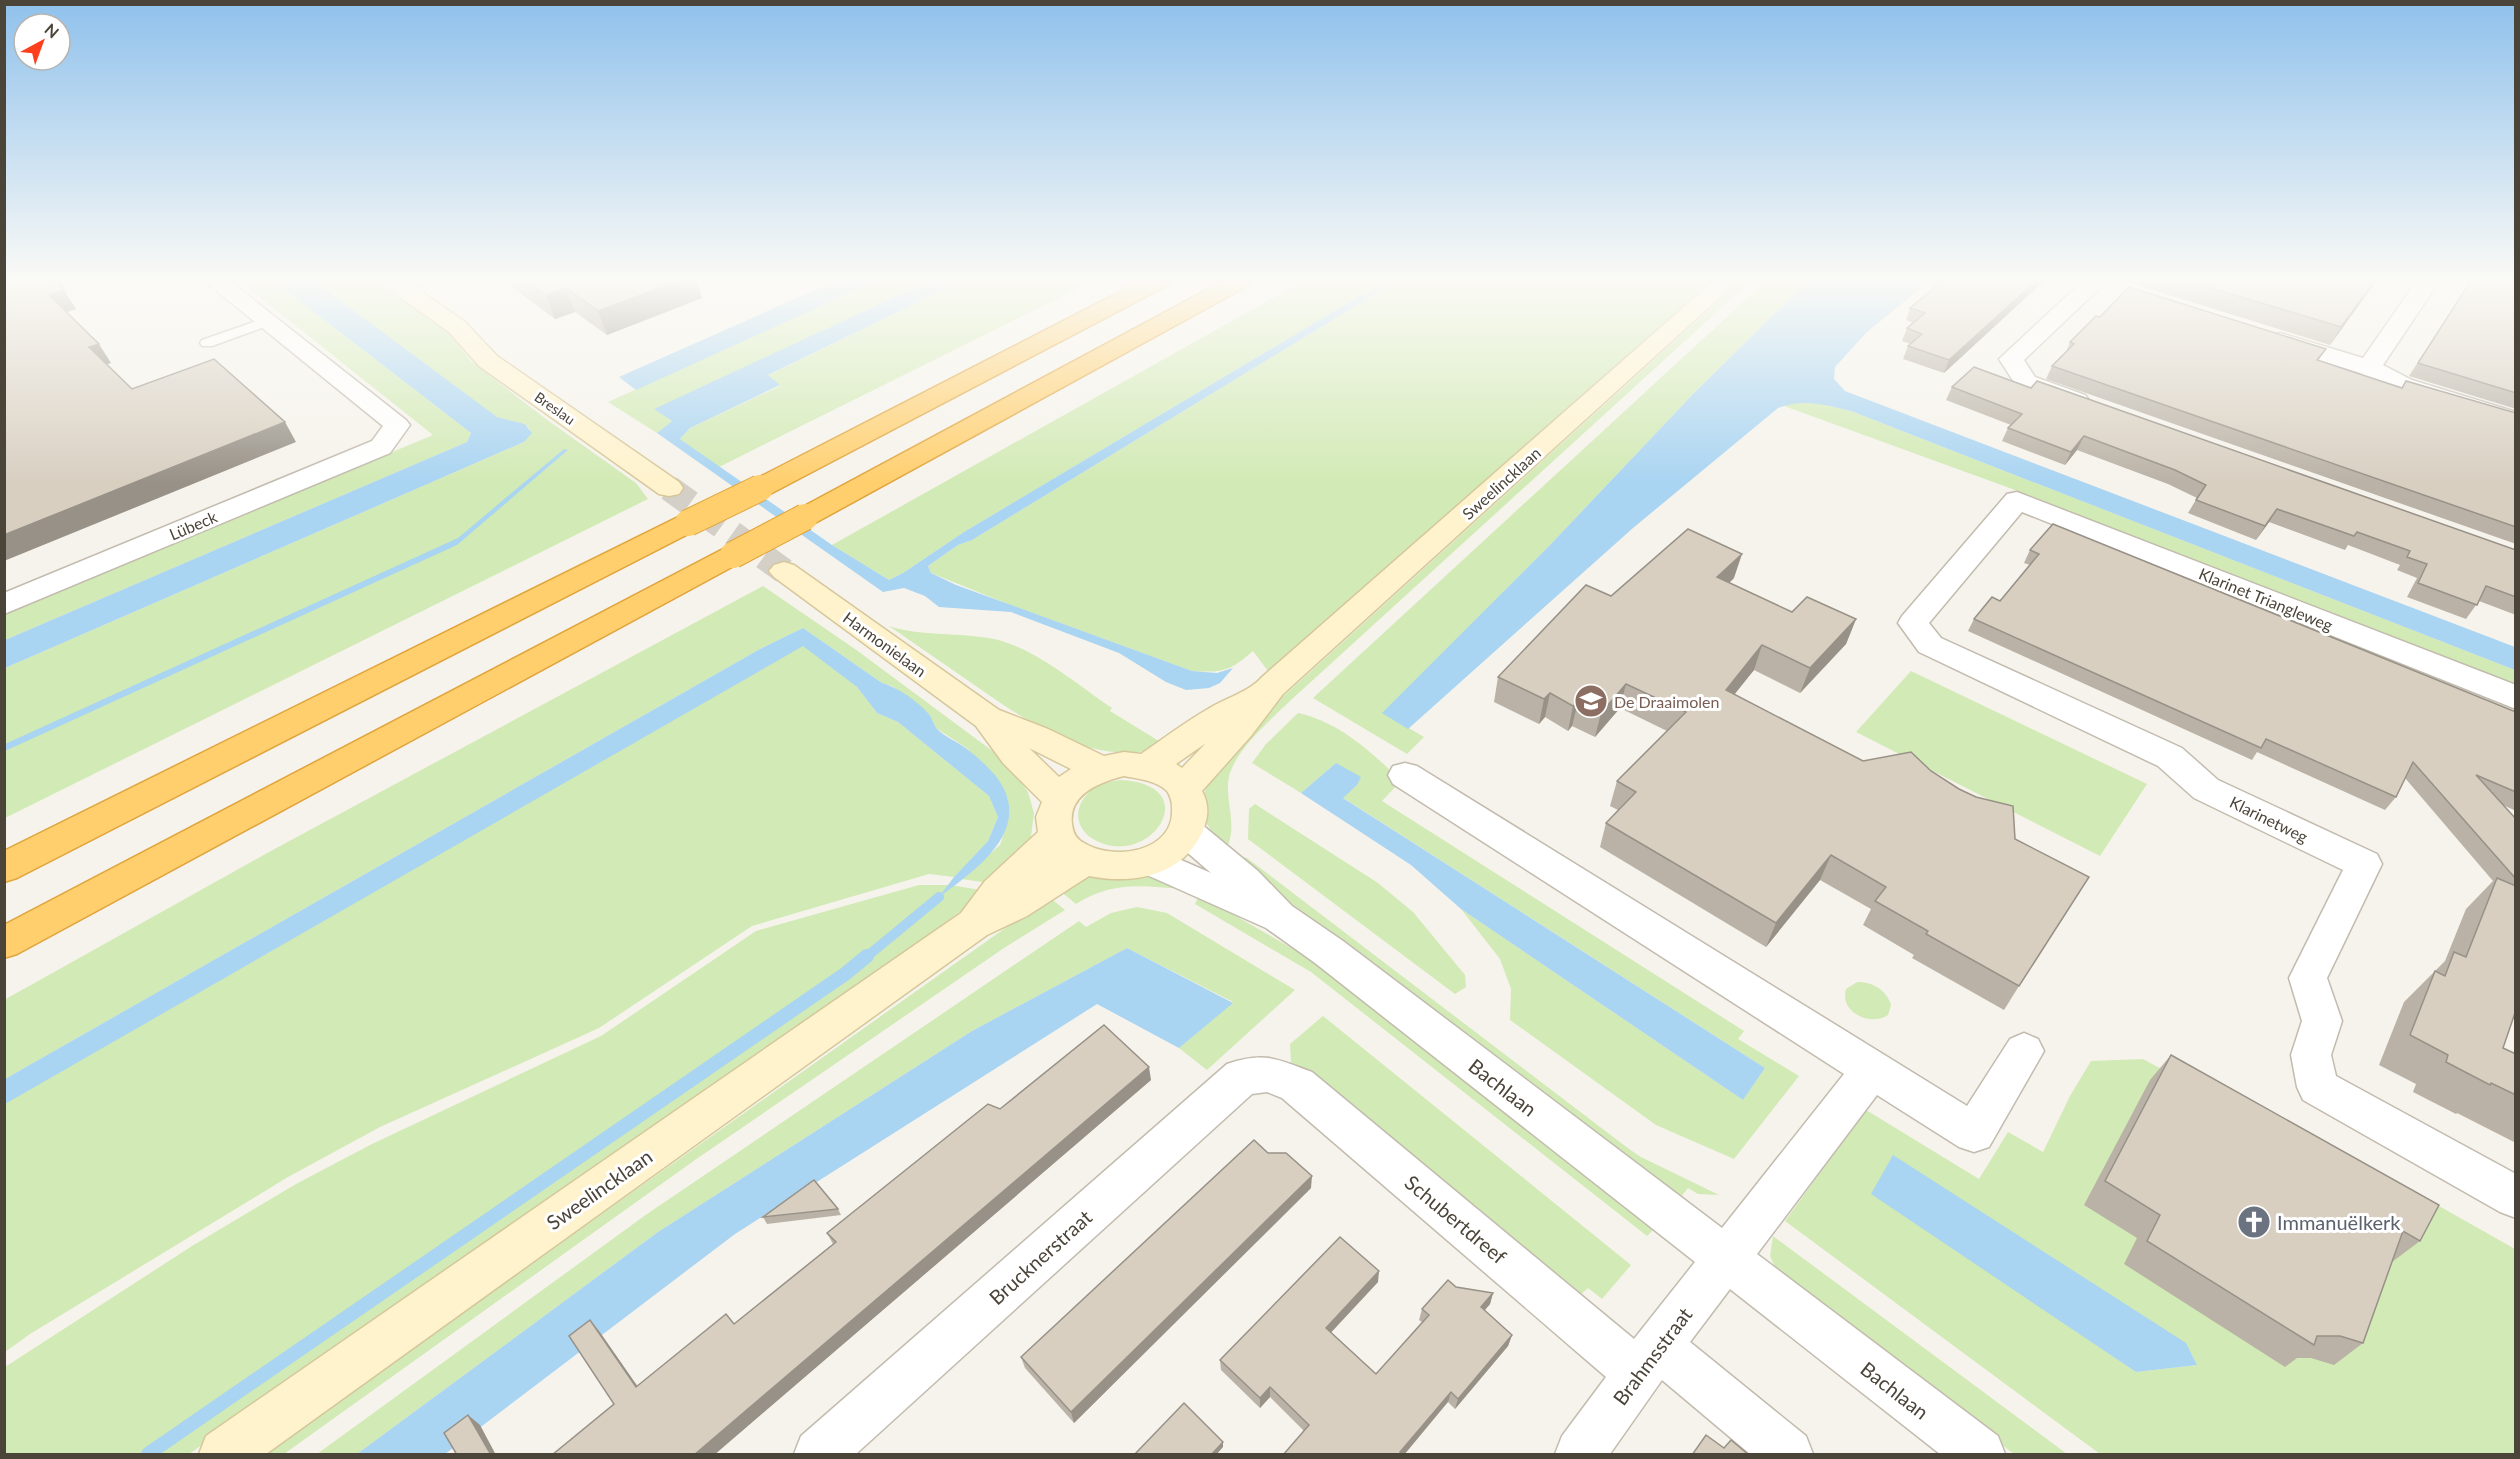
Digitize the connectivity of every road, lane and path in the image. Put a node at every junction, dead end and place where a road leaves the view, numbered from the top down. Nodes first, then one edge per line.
1 (297, 347) edge
2 (475, 347) edge
3 (1031, 347) edge
4 (1118, 347) edge
5 (1653, 347) edge
6 (2024, 347) edge
7 (2302, 347) edge
8 (2383, 347) edge
9 (2369, 368) junction
10 (2103, 409) edge
11 (2516, 420) edge
12 (669, 488) tunnel mouth
13 (2017, 500) joint
14 (784, 571) tunnel mouth
15 (4, 604) edge
16 (1272, 686) junction
17 (2516, 698) edge
18 (987, 718) junction
19 (1149, 766) junction
20 (1099, 768) junction
21 (1405, 775) dead end
22 (1184, 788) junction
23 (1059, 798) junction
24 (1187, 832) junction
25 (1057, 836) junction
26 (1085, 861) junction
27 (1151, 861) junction
28 (4, 868) edge
29 (1280, 917) junction
30 (974, 924) junction
31 (4, 943) edge
32 (2024, 1051) dead end
33 (1872, 1070) junction
34 (1267, 1074) joint
35 (2516, 1197) edge
36 (1725, 1259) junction
37 (1649, 1360) junction
38 (224, 1455) edge
39 (819, 1455) edge
40 (1580, 1455) edge
41 (1788, 1455) edge
42 (1980, 1455) edge

1 - 15 street, Lübeck
2 - 12 main road, Breslau
3 - 28 highway, bridge
4 - 31 highway, bridge
5 - 16 main road, Sweelincklaan
6 - 10 street
7 - 9 street
8 - 9 street
9 - 11 street
13 - 17 street, Klarinet Triangleweg
13 - 35 street, Klarinetweg
14 - 18 main road, Harmonielaan
16 - 19 main road, Sweelincklaan
16 - 22 main road, Sweelincklaan
18 - 20 main road, Harmonielaan
18 - 23 main road, Harmonielaan
19 - 20 main road
19 - 22 main road
20 - 23 main road
21 - 33 street
22 - 24 main road
23 - 25 main road
24 - 27 main road
24 - 29 street, Bachlaan
25 - 26 main road
25 - 30 main road, Sweelincklaan
26 - 27 main road
26 - 30 main road, Sweelincklaan
27 - 29 street, Bachlaan
29 - 36 street, Bachlaan
30 - 38 main road, Sweelincklaan
32 - 33 street
33 - 36 street
34 - 37 street, Schubertdreef
34 - 39 street, Brucknerstraat
36 - 37 street, Brahmsstraat
36 - 42 street, Bachlaan
37 - 40 street, Brahmsstraat
37 - 41 street, Schubertdreef

